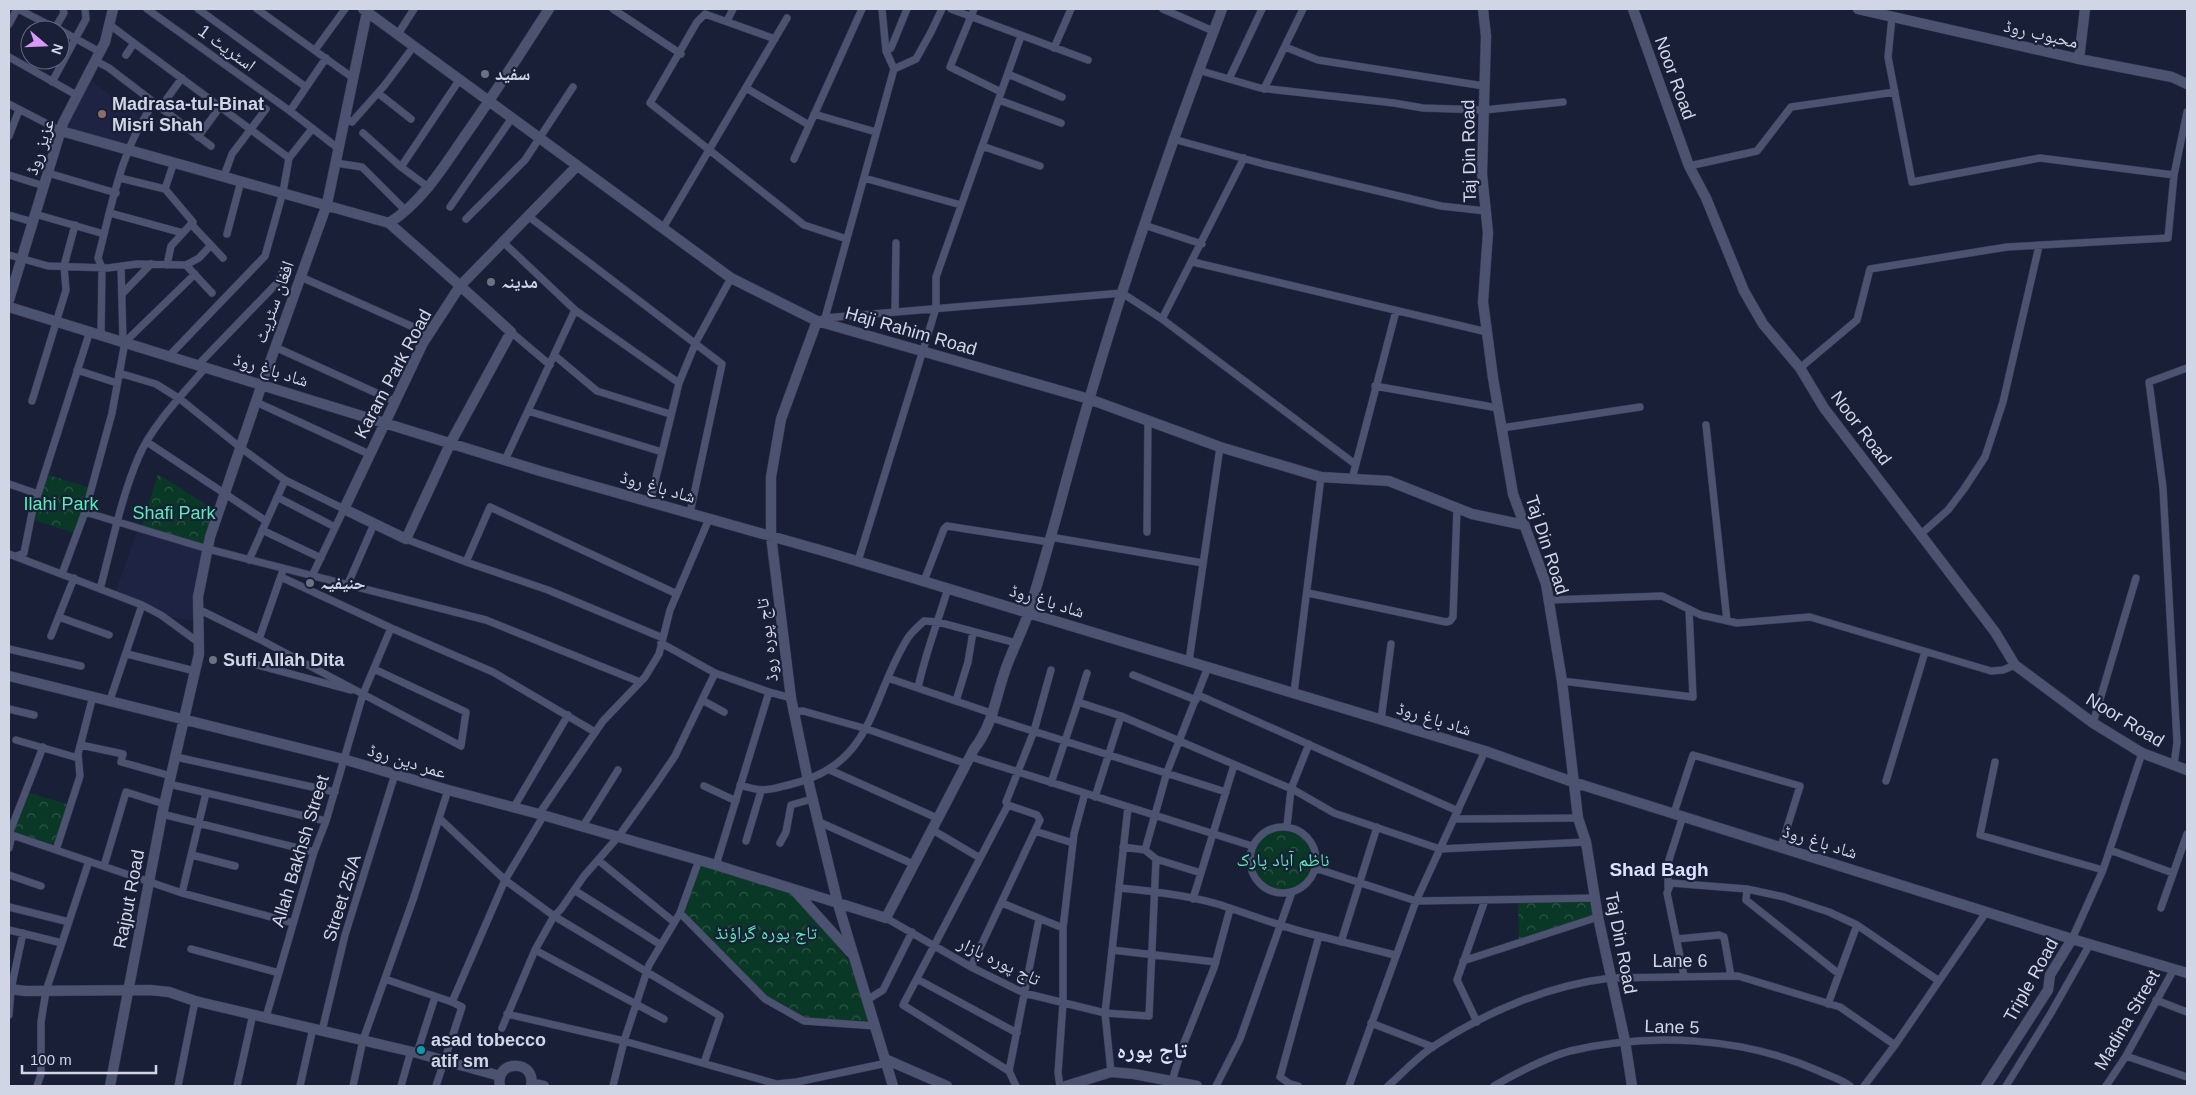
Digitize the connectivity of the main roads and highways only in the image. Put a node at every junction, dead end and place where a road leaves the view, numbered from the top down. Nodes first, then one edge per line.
1 (113, 9) edge
2 (549, 9) edge
3 (1222, 9) edge
4 (1483, 9) edge
5 (1633, 9) edge
6 (1858, 9) edge
7 (2086, 9) edge
8 (365, 10) edge
9 (2079, 59) junction
10 (2187, 84) edge
11 (490, 101) junction
12 (61, 131) junction
13 (577, 166) junction
14 (327, 204) junction
15 (389, 223) junction
16 (460, 286) junction
17 (10, 295) edge
18 (9, 307) edge
19 (821, 319) junction
20 (262, 384) junction
21 (1089, 398) junction
22 (384, 422) junction
23 (451, 442) junction
24 (1524, 525) junction
25 (771, 536) junction
26 (1028, 613) junction
27 (9, 676) edge
28 (183, 718) junction
29 (2187, 770) edge
30 (1573, 782) junction
31 (793, 889) junction
32 (838, 904) junction
33 (2072, 939) junction
34 (853, 956) junction
35 (2187, 973) edge
36 (10, 989) edge
37 (128, 989) junction
38 (886, 1061) junction
39 (500, 1081) edge
40 (532, 1084) edge
41 (110, 1086) edge
42 (544, 1086) edge
43 (893, 1086) edge
44 (947, 1086) edge
45 (1066, 1086) edge
46 (1197, 1086) edge
47 (1632, 1086) edge
48 (1986, 1086) edge

1 - 12 main road, عزیز روڈ
2 - 11 main road
3 - 21 main road
4 - 24 main road, Taj Din Road
5 - 29 main road, Noor Road
6 - 9 main road, محبوب روڈ
7 - 9 main road
8 - 11 main road, Haji Rahim Road
8 - 14 main road, افغان سٹریٹ
9 - 10 main road, محبوب روڈ
11 - 13 main road, Haji Rahim Road
11 - 15 main road
12 - 14 main road
12 - 17 main road, عزیز روڈ
13 - 16 main road, Karam Park Road
13 - 19 main road, Haji Rahim Road
14 - 15 main road
14 - 20 main road, افغان سٹریٹ
15 - 16 main road
16 - 22 main road, Karam Park Road
16 - 23 main road
18 - 20 main road, شاد باغ روڈ
19 - 21 main road, Haji Rahim Road
19 - 25 main road, تاج پورہ روڈ
20 - 22 main road, شاد باغ روڈ
20 - 28 main road, افغان سٹریٹ
21 - 24 main road, Haji Rahim Road
21 - 26 main road
22 - 23 main road, شاد باغ روڈ
22 - 23 main road, Karam Park Road
23 - 25 main road, شاد باغ روڈ
24 - 30 main road, Taj Din Road
25 - 26 main road, شاد باغ روڈ
25 - 32 main road, تاج پورہ روڈ
26 - 30 main road, شاد باغ روڈ
26 - 32 main road, عمر دین روڈ
27 - 28 main road, عمر دین روڈ
28 - 31 main road, عمر دین روڈ
28 - 37 main road, Rajput Road
30 - 33 main road, شاد باغ روڈ
30 - 47 main road, Taj Din Road
31 - 32 main road, عمر دین روڈ
31 - 34 main road, تاج پورہ روڈ
32 - 34 main road, تاج پورہ روڈ
33 - 35 main road, شاد باغ روڈ
33 - 48 main road, Triple Road
34 - 38 main road, تاج پورہ روڈ
36 - 37 main road
37 - 39 main road
37 - 41 main road, Rajput Road
38 - 43 main road, تاج پورہ روڈ
38 - 44 main road
39 - 40 main road
40 - 42 main road
45 - 46 main road

